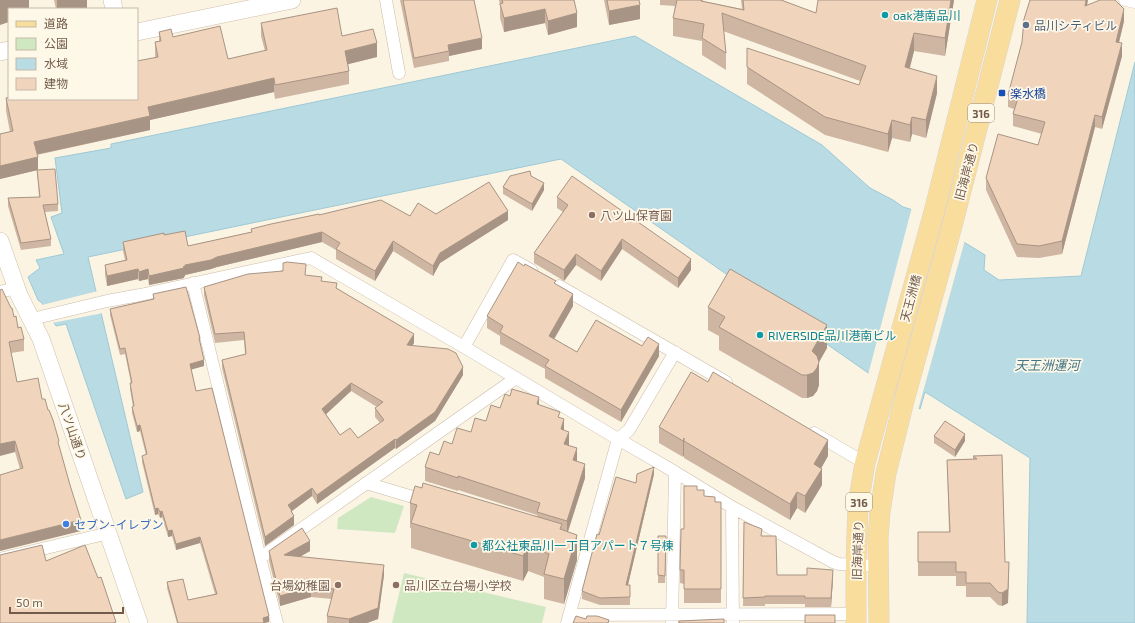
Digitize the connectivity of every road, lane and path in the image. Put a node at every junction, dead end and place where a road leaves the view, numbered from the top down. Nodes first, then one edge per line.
1 (292, 0) edge
2 (386, 0) edge
3 (987, 0) edge
4 (1010, 0) edge
5 (1125, 0) edge
6 (1135, 2) edge
7 (138, 32) edge
8 (399, 73) dead end
9 (934, 212) joint
10 (952, 226) joint
11 (0, 241) edge
12 (193, 284) junction
13 (8, 290) edge
14 (40, 317) junction
15 (464, 347) junction
16 (675, 352) junction
17 (516, 378) junction
18 (886, 384) joint
19 (736, 387) edge
20 (905, 397) joint
21 (804, 427) edge
22 (618, 439) junction
23 (865, 463) junction
24 (675, 472) junction
25 (366, 483) junction
26 (434, 503) edge
27 (732, 507) junction
28 (109, 533) junction
29 (260, 558) junction
30 (0, 559) edge
31 (856, 565) junction
32 (878, 566) junction
33 (856, 618) edge
34 (568, 619) edge
35 (672, 619) edge
36 (733, 619) edge
37 (139, 623) edge
38 (277, 623) edge
39 (879, 623) edge

1 - 7 street
2 - 8 street
3 - 9 main road, 旧海岸通り / 316
4 - 10 main road, 旧海岸通り / 316
5 - 6 street
9 - 18 main road, 天王洲橋 / 316
10 - 20 main road, 天王洲橋 / 316
11 - 13 street, 八ツ山通り
12 - 14 street
12 - 15 street
12 - 29 street
13 - 14 street, 八ツ山通り
14 - 28 street, 八ツ山通り
15 - 16 street
15 - 17 street
16 - 19 street
16 - 22 street
17 - 22 street
17 - 25 street
18 - 23 main road, 旧海岸通り / 316
20 - 32 main road, 旧海岸通り / 316
21 - 23 street
22 - 24 street
22 - 34 street
23 - 31 main road, 旧海岸通り / 316
24 - 27 street
24 - 35 street
25 - 26 street
25 - 29 street
27 - 31 street
27 - 36 street
28 - 30 street
28 - 37 street, 八ツ山通り
29 - 38 street
31 - 32 street
31 - 33 main road, 旧海岸通り / 316
32 - 39 main road, 旧海岸通り / 316
33 - 36 street
34 - 35 street
35 - 36 street

